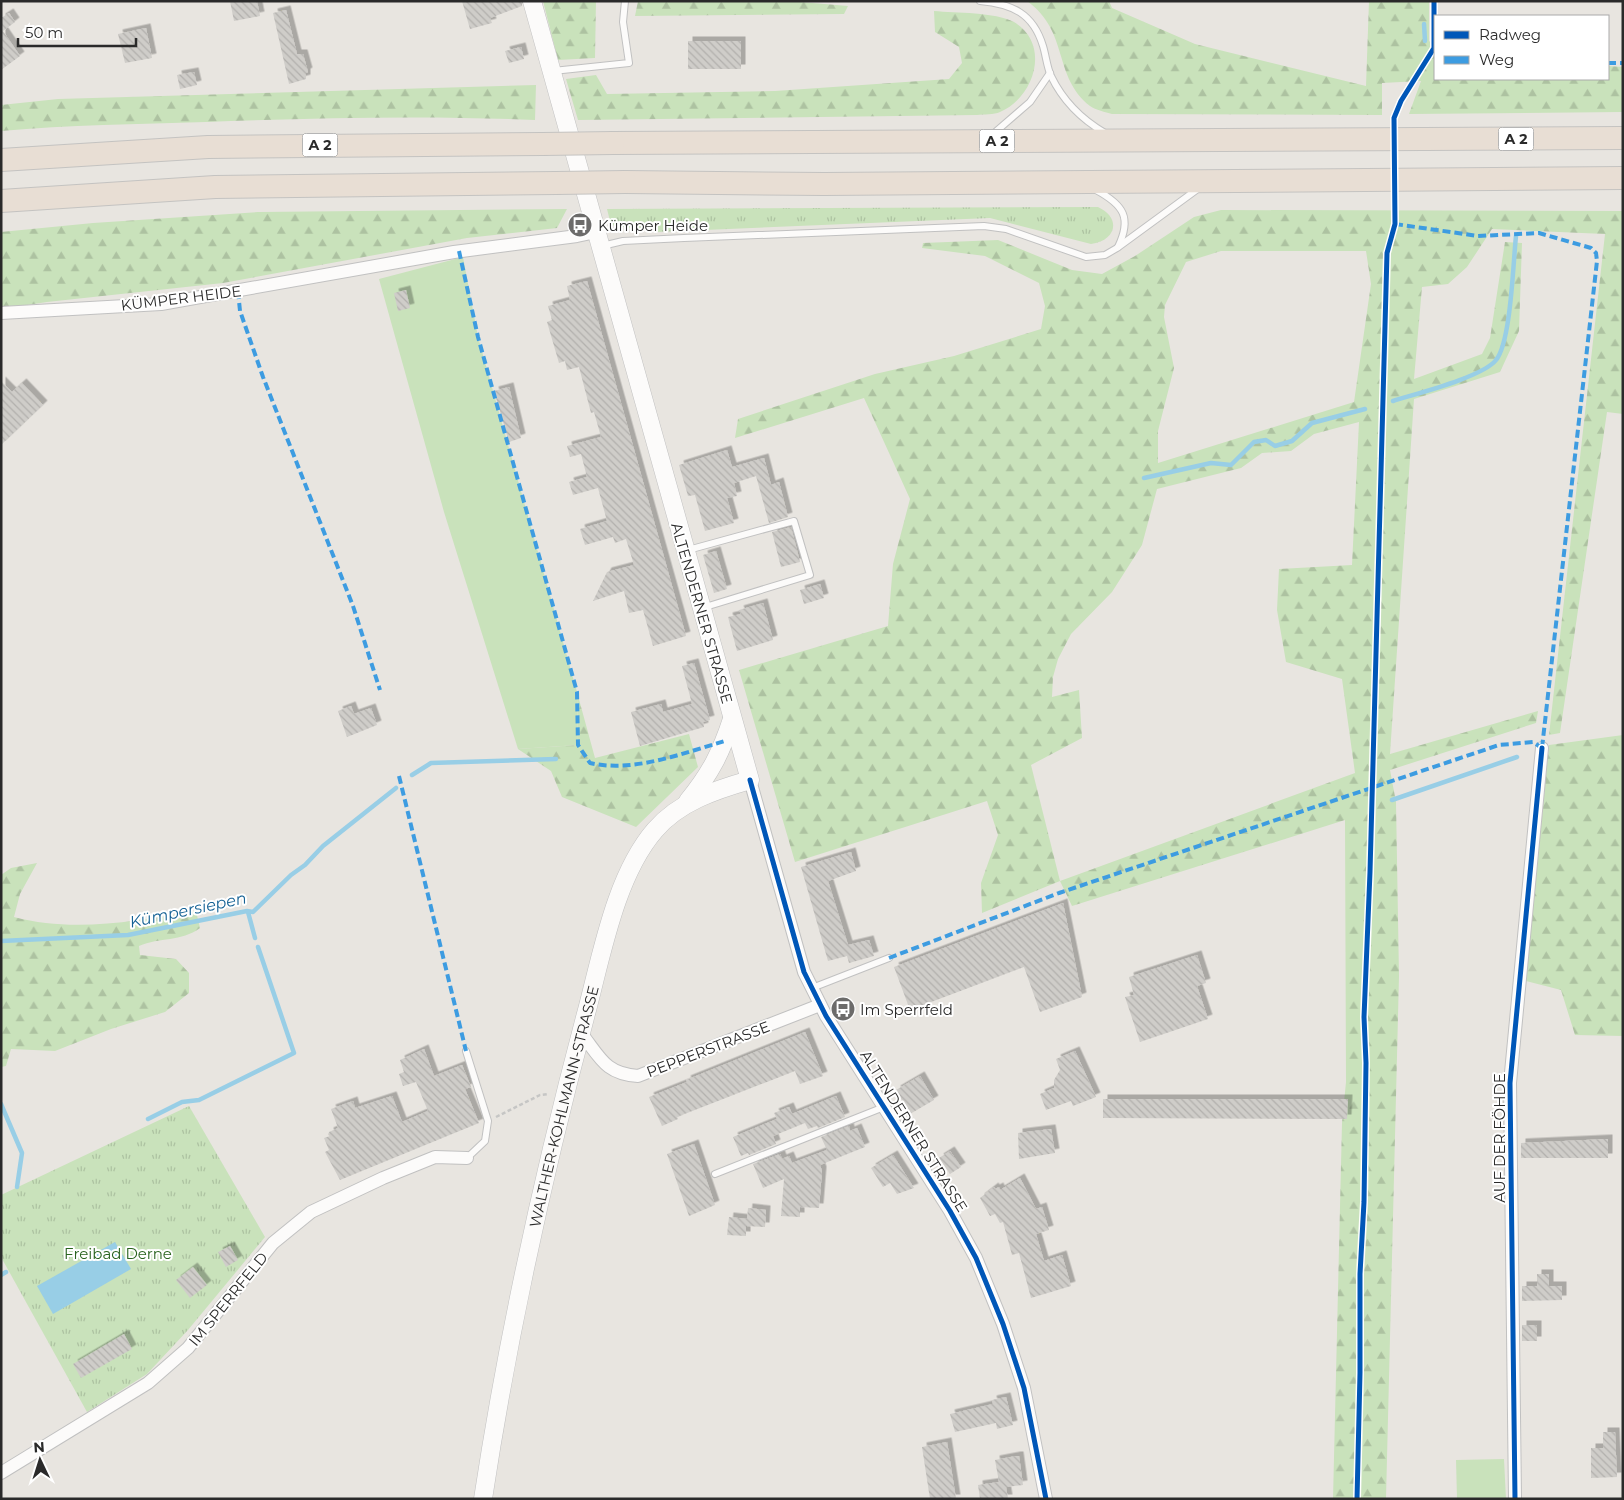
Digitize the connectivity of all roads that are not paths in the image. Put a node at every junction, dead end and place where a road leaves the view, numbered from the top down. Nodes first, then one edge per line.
1 (532, 1) edge
2 (625, 1) edge
3 (980, 1) edge
4 (552, 72) junction
5 (1050, 74) junction
6 (1623, 138) edge
7 (1117, 140) junction
8 (981, 142) junction
9 (1, 160) edge
10 (1623, 178) edge
11 (1080, 181) junction
12 (1208, 182) junction
13 (1, 200) edge
14 (598, 239) junction
15 (1118, 248) junction
16 (1, 313) edge
17 (685, 551) junction
18 (701, 608) junction
19 (732, 719) junction
20 (1542, 748) dead end
21 (750, 780) junction
22 (686, 804) junction
23 (888, 958) dead end
24 (812, 988) junction
25 (820, 1005) junction
26 (581, 1033) junction
27 (466, 1051) dead end
28 (884, 1107) junction
29 (467, 1158) joint
30 (715, 1174) dead end
31 (1, 1473) edge
32 (483, 1499) edge
33 (1046, 1499) edge
34 (1515, 1499) edge

1 - 4 main road, ALTENDERNER STRASSE
2 - 4 lane
3 - 5 lane
4 - 14 main road, ALTENDERNER STRASSE
5 - 7 lane
5 - 8 lane
6 - 7 highway, A 2
7 - 8 highway, A 2
8 - 9 highway, A 2, bridge
10 - 12 highway
11 - 12 highway
11 - 13 highway, bridge
11 - 15 lane
12 - 15 lane
14 - 15 lane
14 - 16 street, KÜMPER HEIDE
14 - 17 main road, ALTENDERNER STRASSE
17 - 18 main road, ALTENDERNER STRASSE
17 - 18 lane
18 - 19 main road, ALTENDERNER STRASSE
19 - 21 main road, ALTENDERNER STRASSE
19 - 22 main road
20 - 34 street, AUF DER FÖHDE
21 - 22 main road, WALTHER-KOHLMANN-STRASSE
21 - 24 street, ALTENDERNER STRASSE
22 - 26 main road, WALTHER-KOHLMANN-STRASSE
23 - 24 lane
24 - 25 street, ALTENDERNER STRASSE
25 - 26 street, PEPPERSTRASSE
25 - 28 street, ALTENDERNER STRASSE
26 - 32 main road, WALTHER-KOHLMANN-STRASSE
27 - 29 lane
28 - 30 lane, ALTENDERNER STRASSE
28 - 33 street, ALTENDERNER STRASSE
29 - 31 street, IM SPERRFELD

